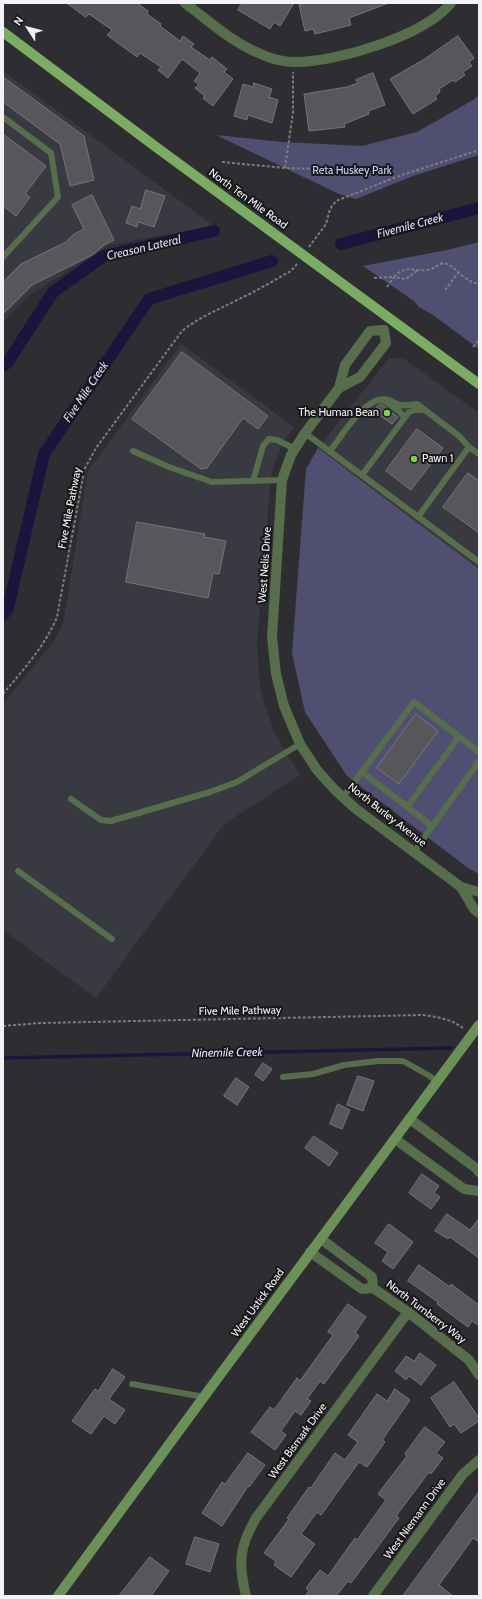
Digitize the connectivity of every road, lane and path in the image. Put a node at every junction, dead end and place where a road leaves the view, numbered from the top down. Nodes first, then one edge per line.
1 (185, 3) edge
2 (452, 3) edge
3 (3, 32) edge
4 (294, 67) junction
5 (3, 118) edge
6 (479, 150) edge
7 (222, 162) dead end
8 (285, 168) junction
9 (322, 169) dead end
10 (317, 236) dead end
11 (3, 257) edge
12 (418, 270) junction
13 (291, 271) dead end
14 (458, 273) junction
15 (394, 277) junction
16 (374, 278) dead end
17 (479, 284) edge
18 (387, 287) dead end
19 (446, 290) dead end
20 (392, 319) junction
21 (384, 330) junction
22 (479, 340) edge
23 (473, 347) dead end
24 (479, 384) edge
25 (339, 388) junction
26 (378, 398) junction
27 (424, 410) junction
28 (404, 416) junction
29 (305, 433) junction
30 (469, 447) junction
31 (295, 449) junction
32 (133, 451) dead end
33 (330, 451) junction
34 (479, 454) edge
35 (362, 475) junction
36 (282, 480) junction
37 (253, 481) junction
38 (418, 517) junction
39 (479, 562) edge
40 (3, 694) edge
41 (459, 736) junction
42 (300, 744) junction
43 (479, 752) edge
44 (307, 755) joint
45 (479, 761) edge
46 (362, 772) junction
47 (343, 797) junction
48 (71, 799) dead end
49 (407, 807) junction
50 (432, 826) junction
51 (414, 852) junction
52 (18, 871) dead end
53 (461, 887) junction
54 (479, 892) edge
55 (479, 913) edge
56 (112, 939) dead end
57 (479, 1025) edge
58 (3, 1026) edge
59 (472, 1035) junction
60 (284, 1077) dead end
61 (438, 1082) junction
62 (410, 1119) junction
63 (395, 1139) junction
64 (479, 1172) edge
65 (479, 1191) edge
66 (321, 1239) junction
67 (310, 1252) junction
68 (373, 1288) junction
69 (408, 1312) junction
70 (479, 1375) edge
71 (132, 1384) dead end
72 (204, 1397) junction
73 (479, 1460) edge
74 (58, 1596) edge
75 (246, 1596) edge
76 (373, 1596) edge

1 - 4 street
2 - 4 street
3 - 20 main road, North Ten Mile Road
4 - 8 path
5 - 11 lane
6 - 10 path
7 - 8 path
8 - 9 path
12 - 14 path
12 - 15 path
12 - 15 path
13 - 40 path, Five Mile Pathway
14 - 17 path
14 - 19 path
15 - 16 path
15 - 18 path
20 - 21 street, West Nelis Drive
20 - 24 main road, North Ten Mile Road
21 - 25 street, West Nelis Drive
21 - 25 street, West Nelis Drive
22 - 23 path
25 - 29 street, West Nelis Drive
26 - 27 lane
26 - 28 lane
26 - 33 lane
27 - 28 lane
27 - 30 lane
28 - 35 lane
29 - 31 street, West Nelis Drive
29 - 33 lane
30 - 34 lane
30 - 38 lane
31 - 36 street, West Nelis Drive
31 - 37 lane
32 - 37 lane
33 - 35 lane
35 - 38 lane
36 - 37 lane
36 - 42 street, West Nelis Drive
38 - 39 lane
41 - 43 lane
41 - 46 lane
41 - 49 lane
42 - 44 street, West Nelis Drive
42 - 48 lane
44 - 47 street, North Burley Avenue
45 - 50 lane
46 - 47 lane
46 - 49 lane
47 - 51 street, North Burley Avenue
49 - 50 lane
50 - 51 lane
51 - 53 street, North Burley Avenue
52 - 56 lane
53 - 54 street, North Burley Avenue
53 - 55 street, North Burley Avenue
57 - 59 main road, West Ustick Road
58 - 59 path, Five Mile Pathway
59 - 61 main road, West Ustick Road
60 - 61 lane
61 - 62 main road, West Ustick Road
62 - 63 main road, West Ustick Road
62 - 64 street
63 - 65 street
63 - 66 main road, West Ustick Road
66 - 67 main road, West Ustick Road
66 - 68 street, North Turnberry Way
67 - 68 street, North Turnberry Way
67 - 72 main road, West Ustick Road
68 - 69 street, North Turnberry Way
69 - 70 street, North Turnberry Way
69 - 75 street, West Bismark Drive
71 - 72 lane
72 - 74 main road, West Ustick Road
73 - 76 street, West Niemann Drive

